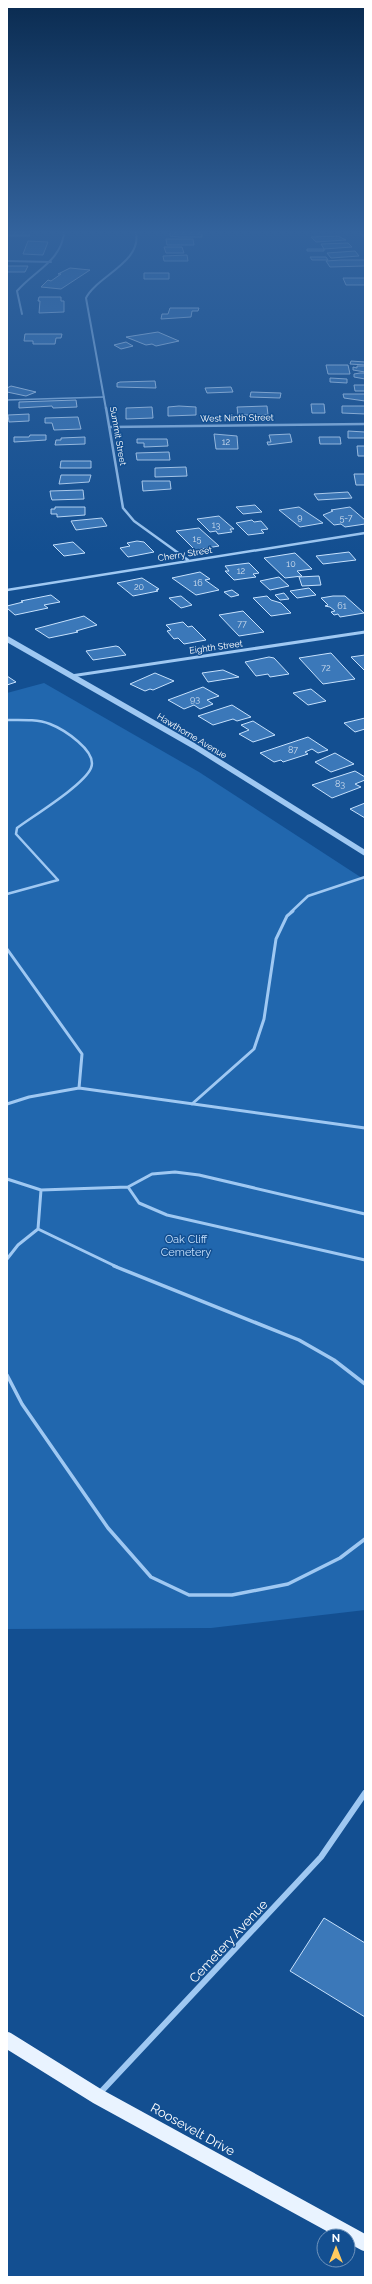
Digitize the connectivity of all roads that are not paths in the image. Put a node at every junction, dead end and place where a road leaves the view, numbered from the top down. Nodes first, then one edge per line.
1 (94, 340) edge
2 (104, 397) junction
3 (7, 400) edge
4 (365, 424) edge
5 (110, 427) junction
6 (365, 533) edge
7 (188, 560) junction
8 (7, 590) edge
9 (365, 632) edge
10 (7, 639) edge
11 (70, 676) junction
12 (7, 720) edge
13 (365, 853) edge
14 (365, 877) edge
15 (7, 894) edge
16 (7, 949) edge
17 (79, 1088) junction
18 (7, 1104) edge
19 (192, 1104) junction
20 (365, 1128) edge
21 (7, 1179) edge
22 (128, 1187) junction
23 (41, 1190) junction
24 (365, 1214) edge
25 (38, 1229) junction
26 (7, 1259) edge
27 (365, 1260) edge
28 (7, 1375) edge
29 (365, 1384) edge
30 (365, 1539) edge
31 (365, 1793) edge
32 (7, 2040) edge
33 (97, 2096) junction
34 (365, 2243) edge

1 - 2 street, Summit Street
2 - 3 lane
2 - 5 street, Summit Street
4 - 5 street, West Ninth Street
5 - 7 street, Summit Street
6 - 7 street, Cherry Street
7 - 8 street, Cherry Street
9 - 11 street, Eighth Street
10 - 11 street, Hawthorne Avenue
11 - 13 street, Hawthorne Avenue
12 - 15 lane
14 - 19 lane
16 - 17 lane
17 - 18 lane
17 - 19 lane
19 - 20 lane
21 - 23 lane
22 - 23 lane
22 - 24 lane
22 - 27 lane
23 - 25 lane
25 - 26 lane
25 - 29 lane
28 - 30 lane
31 - 33 street, Cemetery Avenue
32 - 33 main road, Roosevelt Drive
33 - 34 main road, Roosevelt Drive

